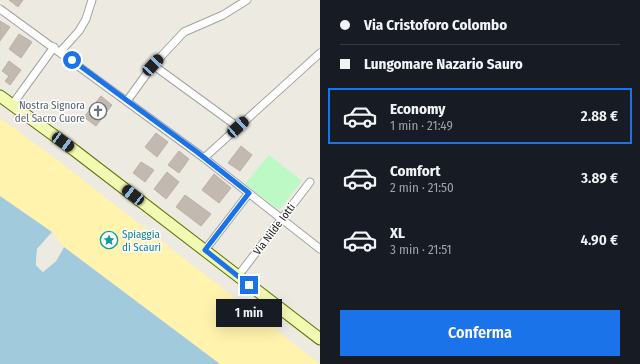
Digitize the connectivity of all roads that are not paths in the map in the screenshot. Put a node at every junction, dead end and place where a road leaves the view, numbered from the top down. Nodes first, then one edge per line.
1 (92, 0) edge
2 (247, 0) edge
3 (0, 9) edge
4 (54, 47) junction
5 (60, 52) junction
6 (320, 52) edge
7 (153, 65) junction
8 (0, 96) edge
9 (127, 101) junction
10 (12, 105) junction
11 (238, 127) junction
12 (204, 158) junction
13 (310, 182) dead end
14 (249, 193) junction
15 (282, 219) junction
16 (320, 248) edge
17 (205, 250) junction
18 (238, 276) junction
19 (320, 339) edge

1 - 5 street
2 - 7 street
3 - 4 street
4 - 5 street
4 - 10 street
5 - 9 street
6 - 11 street
7 - 9 street
7 - 11 street
8 - 10 street
9 - 12 street
10 - 17 street
11 - 12 street
12 - 14 street
13 - 15 street, Via Nilde Iotti
14 - 15 street
14 - 17 street
15 - 16 street
15 - 18 street, Via Nilde Iotti
17 - 18 street
18 - 19 street

